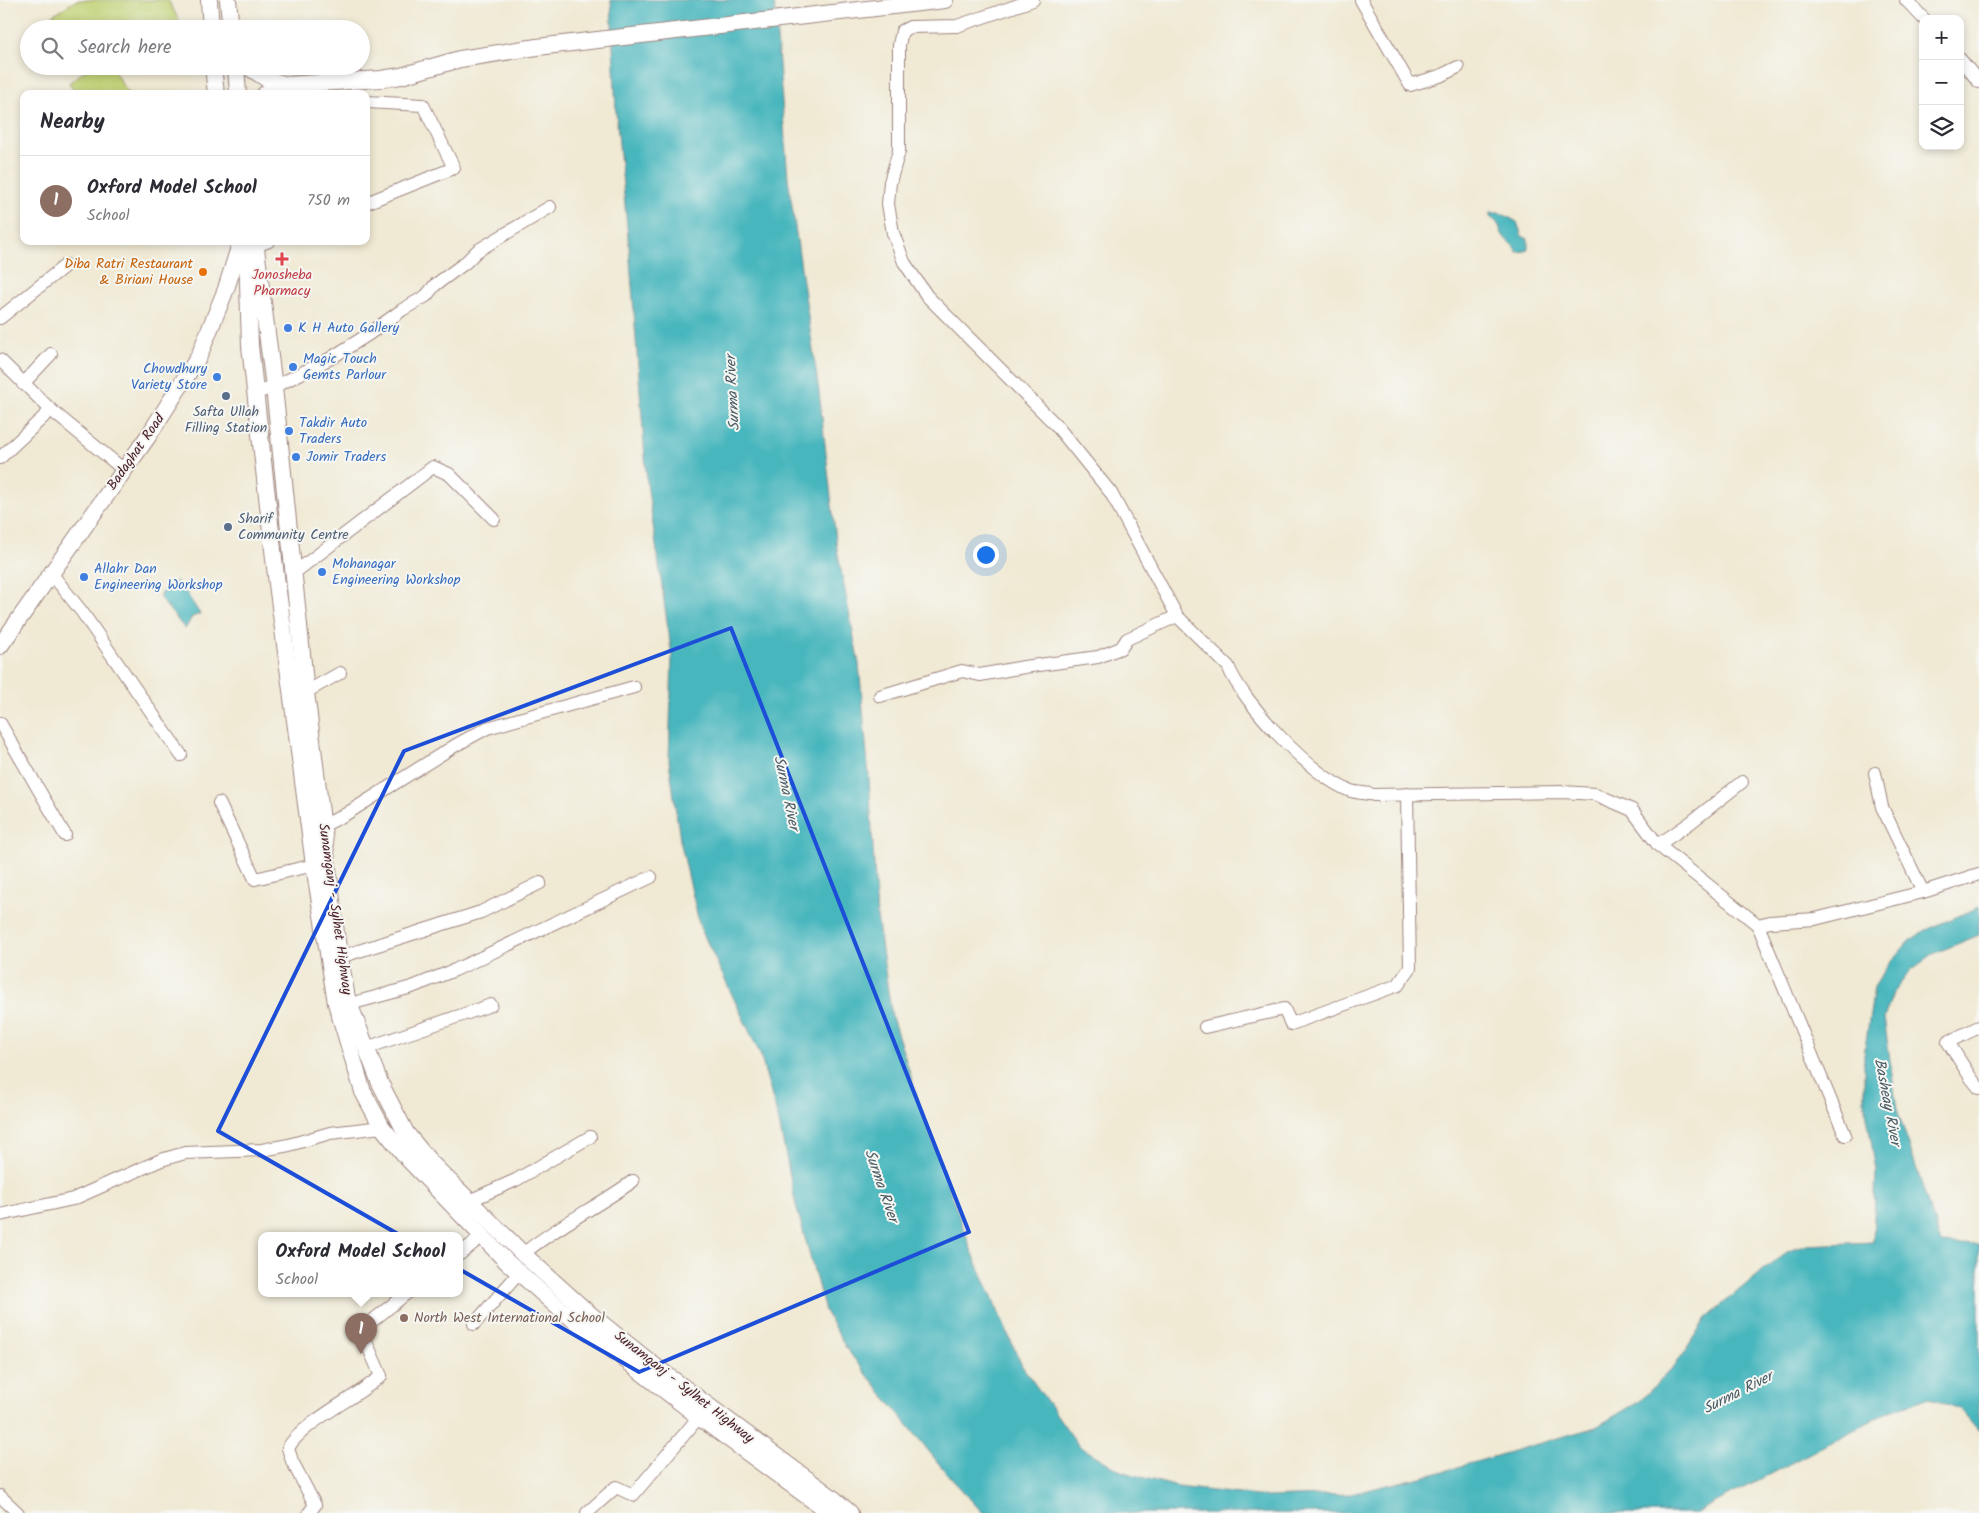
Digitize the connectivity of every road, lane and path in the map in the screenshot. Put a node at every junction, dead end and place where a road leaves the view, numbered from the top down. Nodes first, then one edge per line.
1 (209, 0) edge
2 (228, 0) edge
3 (945, 0) edge
4 (1033, 0) edge
5 (1361, 0) edge
6 (1906, 0) edge
7 (910, 2) edge
8 (1920, 15) edge
9 (210, 20) edge
10 (230, 20) edge
11 (1961, 60) edge
12 (1458, 67) dead end
13 (214, 75) edge
14 (262, 75) edge
15 (237, 81) edge
16 (1979, 82) edge
17 (286, 84) junction
18 (215, 89) edge
19 (273, 90) edge
20 (370, 102) edge
21 (370, 201) edge
22 (550, 207) dead end
23 (252, 245) edge
24 (254, 245) edge
25 (254, 245) edge
26 (66, 266) dead end
27 (0, 318) edge
28 (268, 344) junction
29 (250, 346) junction
30 (51, 354) dead end
31 (0, 360) edge
32 (24, 384) junction
33 (274, 387) junction
34 (256, 393) junction
35 (52, 410) junction
36 (0, 458) edge
37 (124, 470) junction
38 (285, 499) junction
39 (268, 501) junction
40 (494, 519) dead end
41 (51, 573) junction
42 (294, 574) junction
43 (1176, 616) junction
44 (0, 646) edge
45 (340, 673) dead end
46 (634, 687) dead end
47 (306, 692) junction
48 (880, 696) dead end
49 (0, 723) edge
50 (181, 755) dead end
51 (1875, 773) dead end
52 (1742, 782) dead end
53 (1407, 794) junction
54 (219, 803) dead end
55 (323, 826) junction
56 (65, 836) dead end
57 (1658, 845) junction
58 (314, 865) junction
59 (1979, 874) edge
60 (651, 877) dead end
61 (540, 883) dead end
62 (1923, 892) junction
63 (1758, 925) junction
64 (340, 957) junction
65 (350, 1004) junction
66 (491, 1005) dead end
67 (1206, 1027) dead end
68 (1979, 1027) edge
69 (366, 1048) junction
70 (1979, 1088) edge
71 (382, 1127) junction
72 (1845, 1135) dead end
73 (590, 1137) dead end
74 (633, 1181) dead end
75 (470, 1202) junction
76 (0, 1215) edge
77 (482, 1236) junction
78 (463, 1252) edge
79 (524, 1254) junction
80 (520, 1272) junction
81 (402, 1297) edge
82 (474, 1324) dead end
83 (699, 1418) junction
84 (0, 1496) edge
85 (18, 1513) edge
86 (309, 1513) edge
87 (587, 1513) edge
88 (830, 1513) edge
89 (850, 1513) edge

1 - 9 main road
2 - 10 main road
3 - 7 main road
4 - 43 street
5 - 12 street
6 - 8 street
7 - 17 main road
11 - 16 street
13 - 18 main road
14 - 17 main road
15 - 18 main road
17 - 19 main road
20 - 21 street
22 - 33 street
23 - 37 main road, Badaghat Road
24 - 28 main road, Sunamganj - Sylhet Highway
25 - 29 main road, Sunamganj - Sylhet Highway
26 - 27 street
28 - 29 main road
28 - 33 main road, Sunamganj - Sylhet Highway
29 - 34 main road, Sunamganj - Sylhet Highway
30 - 32 street
31 - 32 street
32 - 35 street
33 - 34 street
33 - 38 main road, Sunamganj - Sylhet Highway
34 - 39 main road, Sunamganj - Sylhet Highway
35 - 36 street
35 - 37 street
37 - 41 main road, Badaghat Road
38 - 39 main road
38 - 42 main road, Sunamganj - Sylhet Highway
39 - 58 main road, Sunamganj - Sylhet Highway
40 - 42 street
41 - 44 main road, Badaghat Road
41 - 50 street
42 - 47 main road, Sunamganj - Sylhet Highway
43 - 48 street
43 - 53 street
45 - 47 street
46 - 55 street
47 - 55 main road, Sunamganj - Sylhet Highway
49 - 56 street
51 - 62 street
52 - 57 street
53 - 57 street
53 - 67 street
54 - 58 street
55 - 64 main road, Sunamganj - Sylhet Highway
57 - 63 street
58 - 71 main road, Sunamganj - Sylhet Highway
59 - 62 street
60 - 65 street
61 - 64 street
62 - 63 street
63 - 72 street
64 - 65 main road, Sunamganj - Sylhet Highway
65 - 69 main road, Sunamganj - Sylhet Highway
66 - 69 street
68 - 70 street
69 - 75 main road, Sunamganj - Sylhet Highway
71 - 76 street
71 - 77 main road, Sunamganj - Sylhet Highway
73 - 75 street
74 - 79 street
75 - 79 main road, Sunamganj - Sylhet Highway
77 - 78 street
77 - 80 main road, Sunamganj - Sylhet Highway
79 - 89 main road, Sunamganj - Sylhet Highway
80 - 82 street
80 - 83 main road, Sunamganj - Sylhet Highway
81 - 86 street
83 - 87 street
83 - 88 main road, Sunamganj - Sylhet Highway
84 - 85 street

